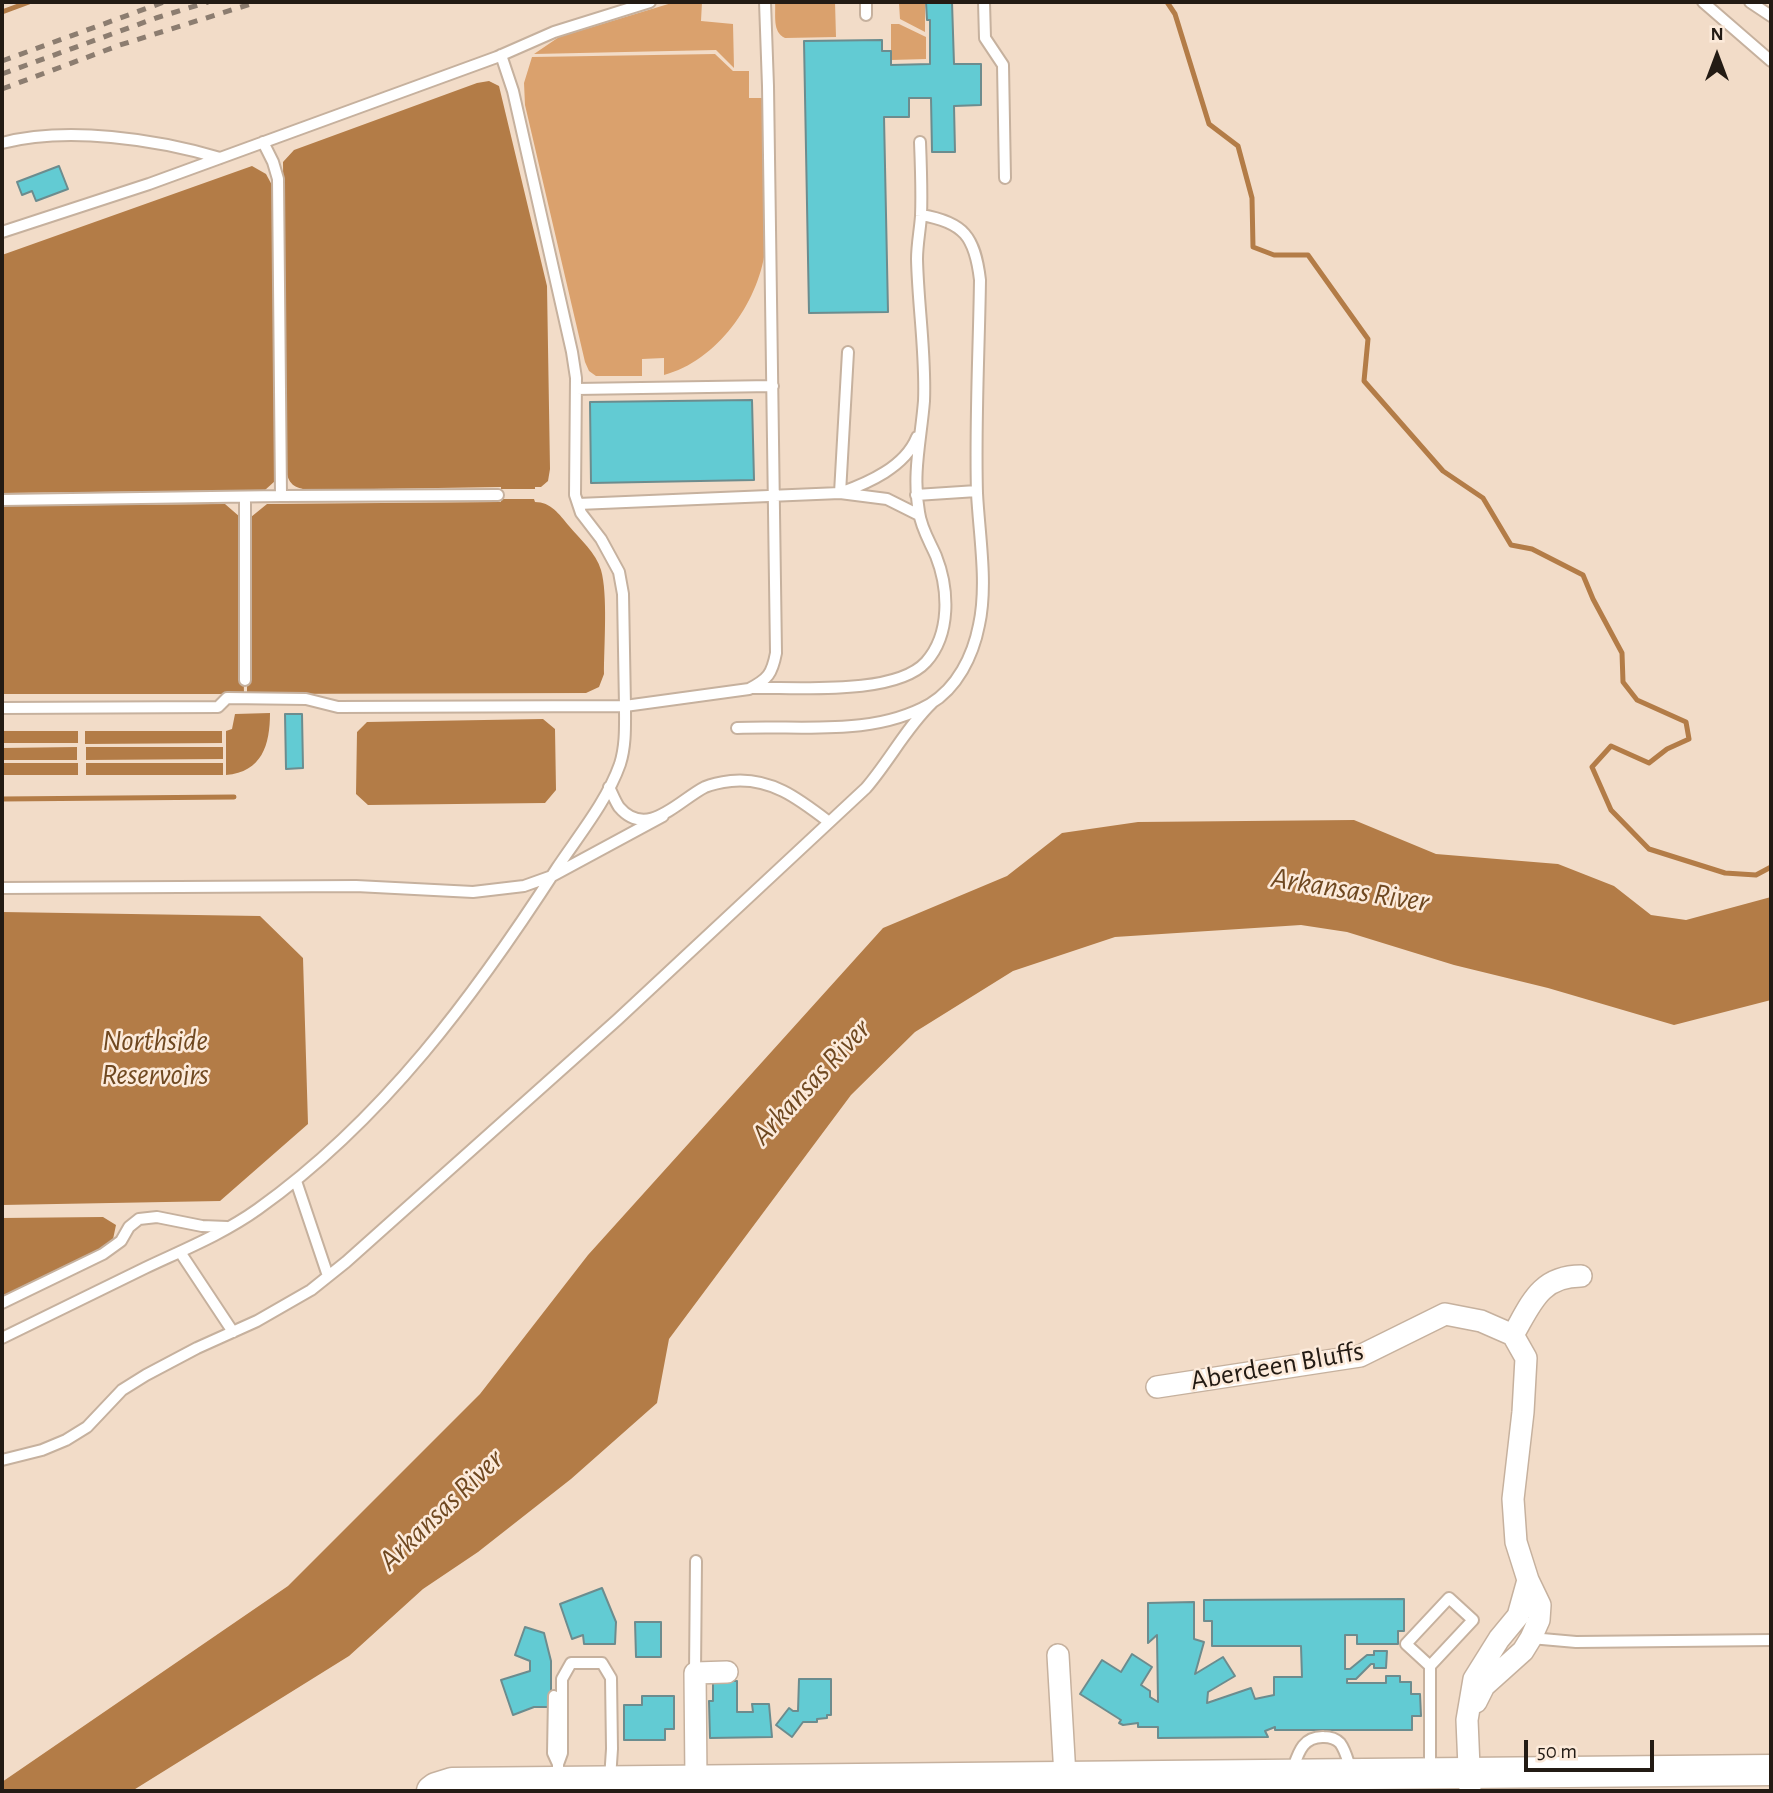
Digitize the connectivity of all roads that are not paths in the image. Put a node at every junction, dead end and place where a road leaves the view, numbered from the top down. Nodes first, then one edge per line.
1 (650, 2) edge
2 (765, 2) edge
3 (866, 2) edge
4 (984, 2) edge
5 (1703, 2) edge
6 (1750, 2) edge
7 (866, 15) dead end
8 (1771, 16) edge
9 (501, 55) junction
10 (1771, 61) edge
11 (263, 142) junction
12 (920, 142) dead end
13 (2, 143) edge
14 (220, 158) junction
15 (1005, 178) dead end
16 (921, 215) junction
17 (2, 232) edge
18 (848, 352) dead end
19 (773, 386) junction
20 (576, 389) junction
21 (921, 424) junction
22 (977, 491) junction
23 (840, 494) junction
24 (498, 495) dead end
25 (916, 495) junction
26 (281, 496) junction
27 (245, 497) junction
28 (774, 497) junction
29 (2, 500) edge
30 (578, 504) junction
31 (919, 515) junction
32 (245, 680) dead end
33 (749, 688) junction
34 (932, 703) junction
35 (625, 706) junction
36 (2, 708) edge
37 (737, 728) dead end
38 (609, 787) junction
39 (663, 816) junction
40 (829, 822) junction
41 (552, 876) junction
42 (2, 888) edge
43 (296, 1181) junction
44 (228, 1227) junction
45 (180, 1252) junction
46 (328, 1276) junction
47 (1581, 1276) dead end
48 (2, 1303) edge
49 (233, 1332) junction
50 (1513, 1335) junction
51 (2, 1338) edge
52 (1157, 1387) dead end
53 (2, 1460) edge
54 (696, 1561) dead end
55 (1528, 1580) junction
56 (1531, 1638) junction
57 (1771, 1640) edge
58 (1058, 1656) dead end
59 (1430, 1666) junction
60 (695, 1672) junction
61 (727, 1672) dead end
62 (554, 1696) dead end
63 (1467, 1720) junction
64 (1771, 1770) edge
65 (1430, 1772) junction
66 (558, 1773) junction
67 (1065, 1776) junction
68 (610, 1782) junction
69 (1470, 1782) edge
70 (944, 1784) edge
71 (696, 1786) edge
72 (432, 1791) edge

1 - 9 lane
2 - 19 lane
3 - 7 lane
4 - 15 lane
5 - 10 lane
6 - 8 lane
9 - 11 lane
9 - 20 lane
11 - 14 lane
11 - 26 lane
12 - 16 lane
13 - 14 lane
14 - 17 lane
16 - 21 lane
16 - 22 lane
18 - 23 lane
19 - 20 lane
19 - 28 lane
20 - 30 lane
21 - 23 lane
21 - 25 lane
22 - 25 lane
22 - 34 lane
23 - 28 lane
23 - 31 lane
24 - 26 lane
25 - 31 lane
26 - 27 lane
27 - 29 lane
27 - 32 lane
28 - 30 lane
28 - 33 lane
30 - 35 lane
31 - 33 lane
33 - 35 lane
34 - 37 lane
34 - 40 lane
35 - 36 lane
35 - 38 lane
38 - 39 lane
38 - 41 lane
39 - 40 lane
39 - 41 lane
40 - 46 lane
41 - 42 lane
41 - 43 lane
43 - 44 lane
43 - 46 lane
44 - 45 lane
44 - 48 lane
45 - 49 lane
45 - 51 lane
46 - 49 lane
47 - 50 street
49 - 53 lane
50 - 52 street, Aberdeen Bluffs
50 - 55 street
54 - 60 lane
55 - 56 street
55 - 63 street
56 - 57 lane
56 - 63 street
58 - 67 street
59 - 59 lane
59 - 65 lane
60 - 61 street
60 - 71 street
62 - 66 lane
63 - 69 street
64 - 69 street
65 - 67 street
65 - 69 street
66 - 68 street
66 - 68 lane
66 - 72 street
67 - 70 street
68 - 71 street
70 - 71 street

